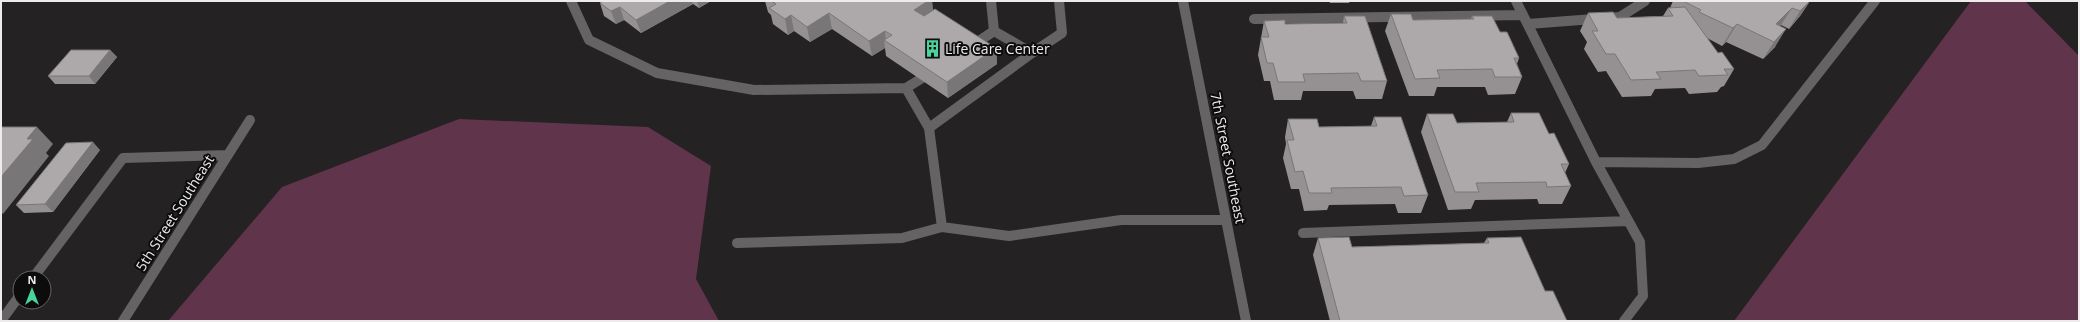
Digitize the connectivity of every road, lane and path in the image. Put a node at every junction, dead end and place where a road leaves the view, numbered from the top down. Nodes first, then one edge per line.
1 (570, 1) edge
2 (991, 1) edge
3 (1059, 1) edge
4 (1183, 1) edge
5 (1516, 1) edge
6 (1645, 1) edge
7 (1875, 1) edge
8 (1254, 19) dead end
9 (1525, 20) junction
10 (994, 31) junction
11 (964, 51) edge
12 (1032, 54) junction
13 (940, 66) edge
14 (906, 88) junction
15 (250, 120) dead end
16 (929, 128) junction
17 (228, 155) junction
18 (1596, 162) junction
19 (1226, 220) junction
20 (1628, 222) junction
21 (942, 227) junction
22 (1303, 233) dead end
23 (737, 243) dead end
24 (39, 270) edge
25 (12, 306) edge
26 (1, 321) edge
27 (123, 321) edge
28 (1246, 321) edge
29 (1624, 321) edge

1 - 14 street
2 - 10 street
3 - 12 street
4 - 19 street, 7th Street Southeast
5 - 9 street
6 - 9 street
7 - 18 street
8 - 9 street
9 - 18 street
10 - 11 street
10 - 12 street
12 - 16 street
13 - 14 street
14 - 16 street
15 - 17 street, 5th Street Southeast
16 - 21 street
17 - 24 street
17 - 27 street, 5th Street Southeast
18 - 20 street
19 - 21 street
19 - 28 street, 7th Street Southeast
20 - 22 street
20 - 29 street
21 - 23 street
25 - 26 street

